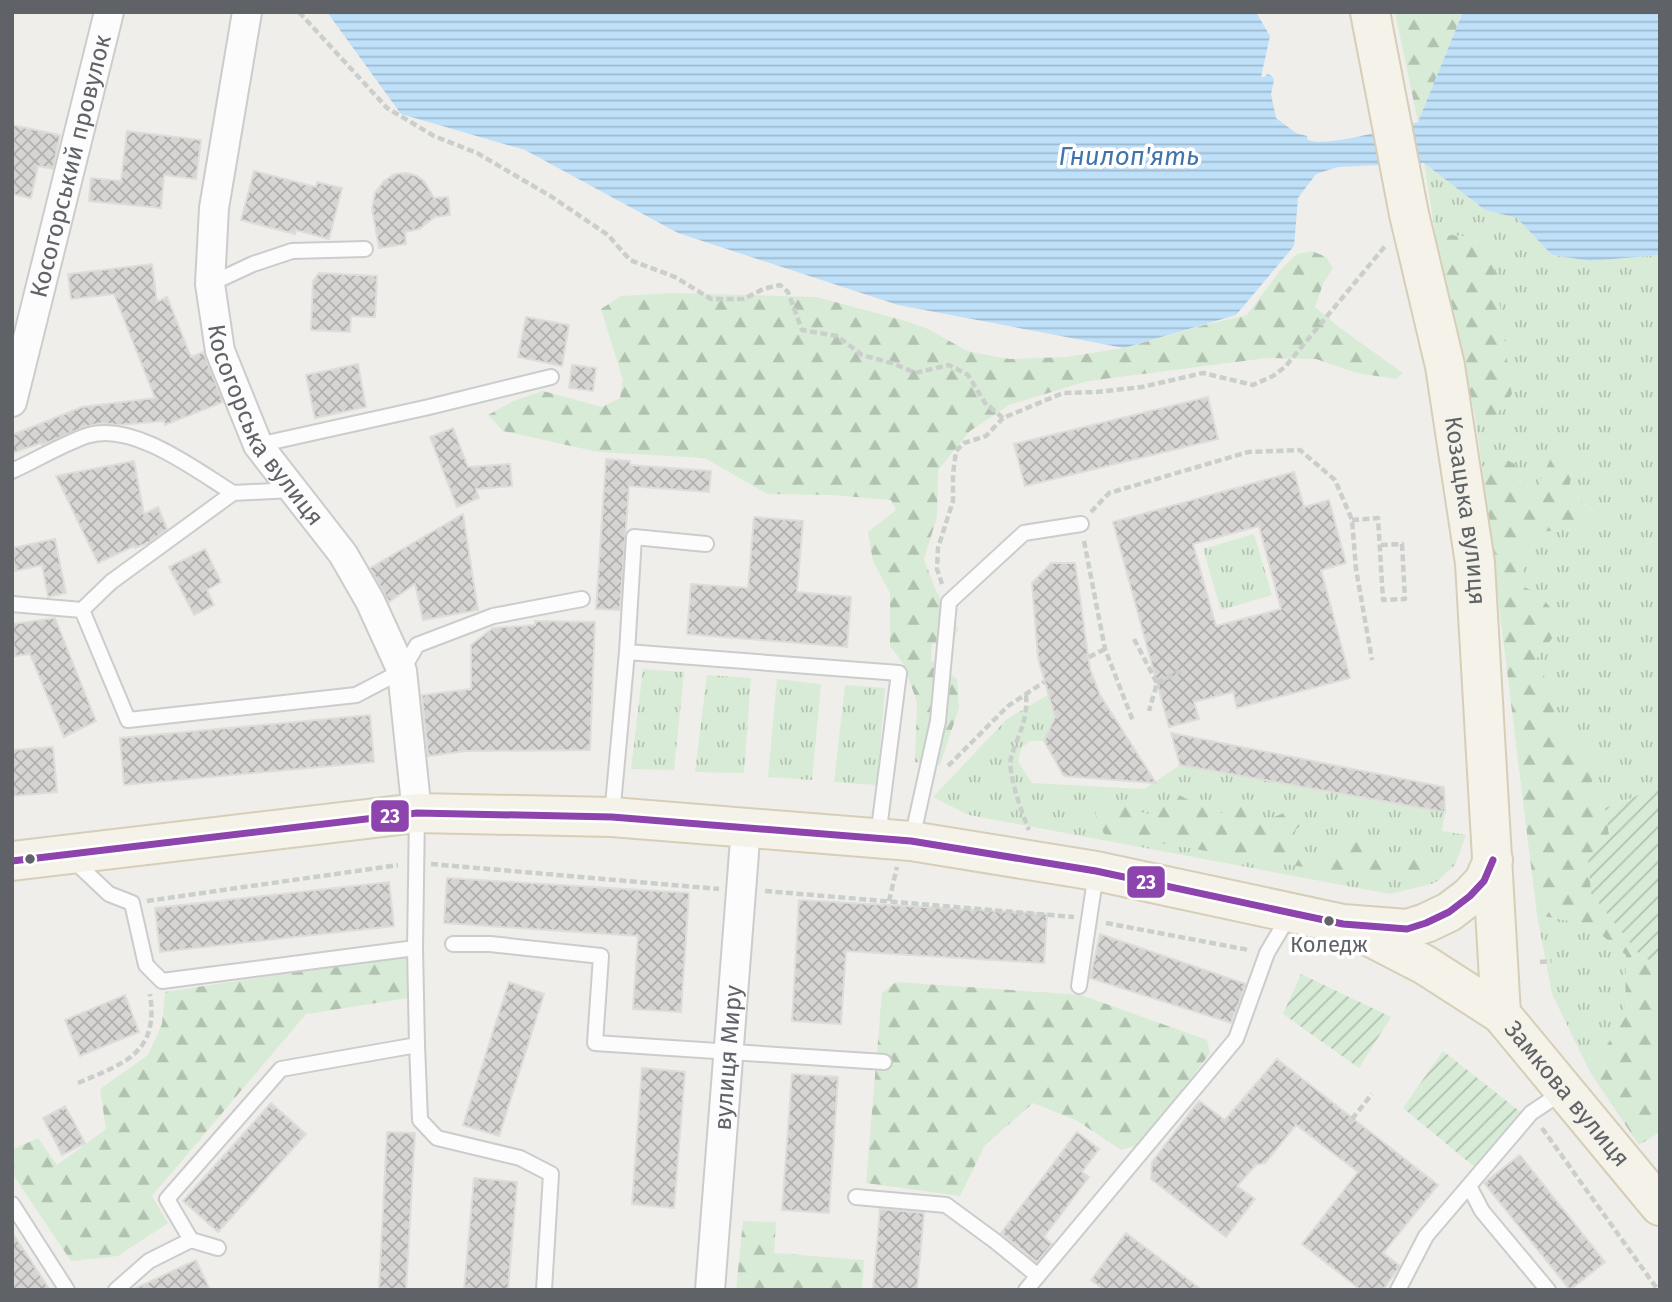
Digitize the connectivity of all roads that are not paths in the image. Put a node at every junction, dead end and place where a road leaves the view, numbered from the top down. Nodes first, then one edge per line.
1 (109, 12) edge
2 (247, 12) edge
3 (1370, 12) edge
4 (365, 249) dead end
5 (210, 284) junction
6 (551, 376) dead end
7 (12, 402) edge
8 (258, 445) junction
9 (12, 471) edge
10 (292, 490) junction
11 (233, 493) junction
12 (1081, 524) road end
13 (705, 544) dead end
14 (582, 599) dead end
15 (12, 604) edge
16 (82, 610) junction
17 (627, 652) junction
18 (402, 671) junction
19 (417, 813) junction
20 (612, 817) junction
21 (746, 827) junction
22 (901, 837) junction
23 (69, 856) junction
24 (1493, 860) junction
25 (12, 862) edge
26 (1096, 871) junction
27 (1290, 913) junction
28 (1343, 924) junction
29 (453, 944) dead end
30 (415, 948) junction
31 (1079, 986) dead end
32 (1501, 1014) junction
33 (417, 1045) junction
34 (728, 1052) junction
35 (884, 1062) dead end
36 (1565, 1091) junction
37 (1469, 1186) junction
38 (856, 1197) dead end
39 (12, 1204) edge
40 (1660, 1206) edge
41 (191, 1240) junction
42 (218, 1248) dead end
43 (1038, 1276) junction
44 (67, 1290) edge
45 (116, 1290) edge
46 (544, 1290) edge
47 (710, 1290) edge
48 (1026, 1290) edge
49 (1398, 1290) edge
50 (1548, 1290) edge

1 - 7 street, Косогорський провулок
2 - 5 street, Косогорська вулиця
3 - 24 main road, Козацька вулиця
4 - 5 lane
5 - 8 street, Косогорська вулиця
6 - 8 lane
8 - 10 street, Косогорська вулиця
9 - 11 lane
10 - 11 lane
10 - 18 street, Косогорська вулиця
11 - 16 lane
12 - 22 lane
13 - 17 lane
14 - 18 lane
15 - 16 lane
16 - 18 lane
17 - 20 lane
17 - 22 lane
18 - 19 street, Косогорська вулиця
19 - 20 main road
19 - 23 main road
19 - 30 lane
20 - 21 main road
21 - 22 main road
21 - 34 street, вулиця Миру
22 - 26 main road
23 - 25 main road
23 - 30 lane
24 - 28 main road
24 - 32 main road, Козацька вулиця
26 - 27 main road
26 - 31 lane
27 - 28 main road
27 - 43 lane
28 - 32 main road, Замкова вулиця
29 - 34 lane
30 - 33 lane
32 - 36 main road, Замкова вулиця
33 - 41 lane
33 - 46 lane
34 - 35 lane
34 - 47 street, вулиця Миру
36 - 37 lane
36 - 40 main road, Замкова вулиця
37 - 49 lane
37 - 50 lane
38 - 43 lane
39 - 44 lane
41 - 42 lane
41 - 45 lane
43 - 48 lane

